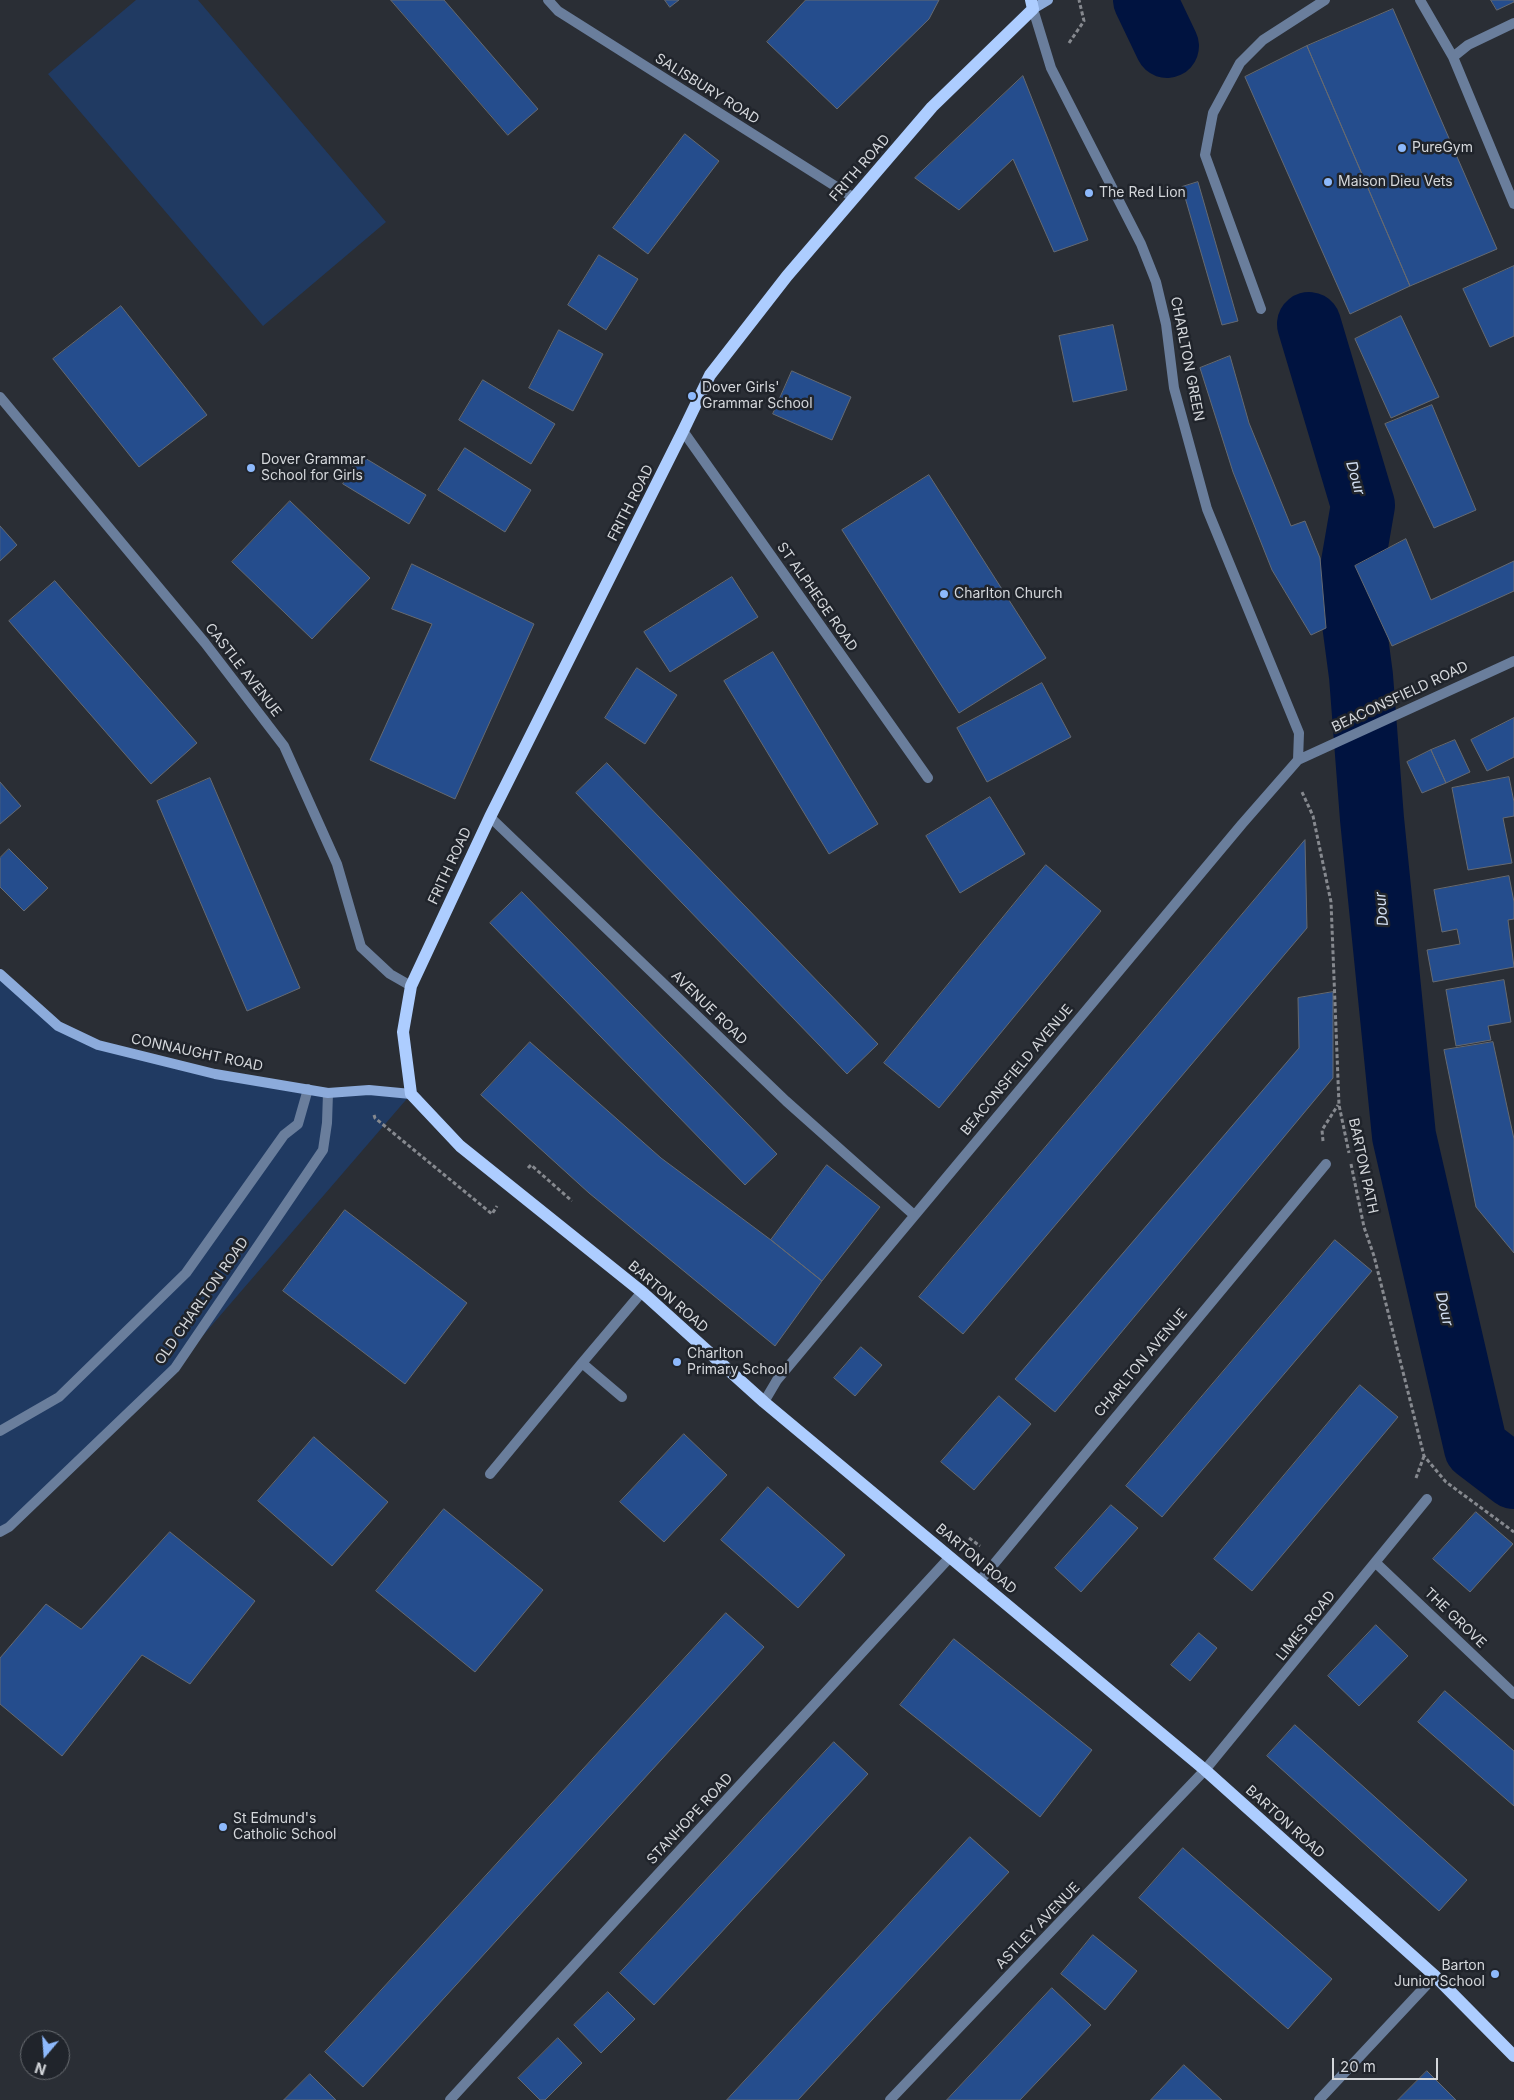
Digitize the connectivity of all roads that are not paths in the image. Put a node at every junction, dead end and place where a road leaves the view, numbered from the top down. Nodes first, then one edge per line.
1 (548, 0) edge
2 (1048, 0) edge
3 (1326, 0) edge
4 (1420, 0) edge
5 (1032, 4) edge
6 (1514, 23) edge
7 (1453, 57) junction
8 (854, 198) junction
9 (1514, 204) edge
10 (1261, 309) dead end
11 (0, 397) edge
12 (684, 431) junction
13 (1514, 661) edge
14 (1298, 760) junction
15 (928, 778) dead end
16 (490, 817) junction
17 (0, 974) edge
18 (411, 986) junction
19 (308, 1089) junction
20 (328, 1093) junction
21 (411, 1094) junction
22 (1326, 1164) road end
23 (914, 1215) junction
24 (642, 1292) junction
25 (582, 1363) junction
26 (622, 1397) dead end
27 (764, 1402) junction
28 (0, 1431) edge
29 (490, 1474) dead end
30 (1427, 1500) dead end
31 (0, 1532) edge
32 (950, 1557) junction
33 (1376, 1563) junction
34 (979, 1582) junction
35 (1514, 1694) edge
36 (1205, 1770) junction
37 (1435, 1976) junction
38 (1514, 2056) edge
39 (450, 2100) edge
40 (890, 2100) edge
41 (1319, 2100) edge

1 - 8 street, SALISBURY ROAD
2 - 5 street
3 - 10 street
4 - 7 street
5 - 8 main road, FRITH ROAD
5 - 14 street, CHARLTON GREEN
6 - 7 street
7 - 9 street
8 - 12 main road, FRITH ROAD
11 - 18 street, CASTLE AVENUE
12 - 15 street, ST ALPHEGE ROAD
12 - 16 main road, FRITH ROAD
13 - 14 street, BEACONSFIELD ROAD
14 - 23 street, BEACONSFIELD AVENUE
16 - 18 main road, FRITH ROAD
16 - 23 street, AVENUE ROAD
17 - 19 street, CONNAUGHT ROAD
18 - 21 main road, FRITH ROAD
19 - 20 street, CONNAUGHT ROAD
19 - 28 street
20 - 21 street, CONNAUGHT ROAD
20 - 31 street, OLD CHARLTON ROAD
21 - 24 main road, BARTON ROAD
22 - 34 street, CHARLTON AVENUE
23 - 27 street, BEACONSFIELD AVENUE
24 - 25 street
24 - 27 main road, BARTON ROAD
25 - 26 street
25 - 29 street
27 - 32 main road, BARTON ROAD
30 - 33 street, LIMES ROAD
32 - 34 main road, BARTON ROAD
32 - 39 street, STANHOPE ROAD
33 - 35 street, THE GROVE
33 - 36 street, LIMES ROAD
34 - 36 main road, BARTON ROAD
36 - 37 main road, BARTON ROAD
36 - 40 street, ASTLEY AVENUE
37 - 38 main road, BARTON ROAD
37 - 41 street

